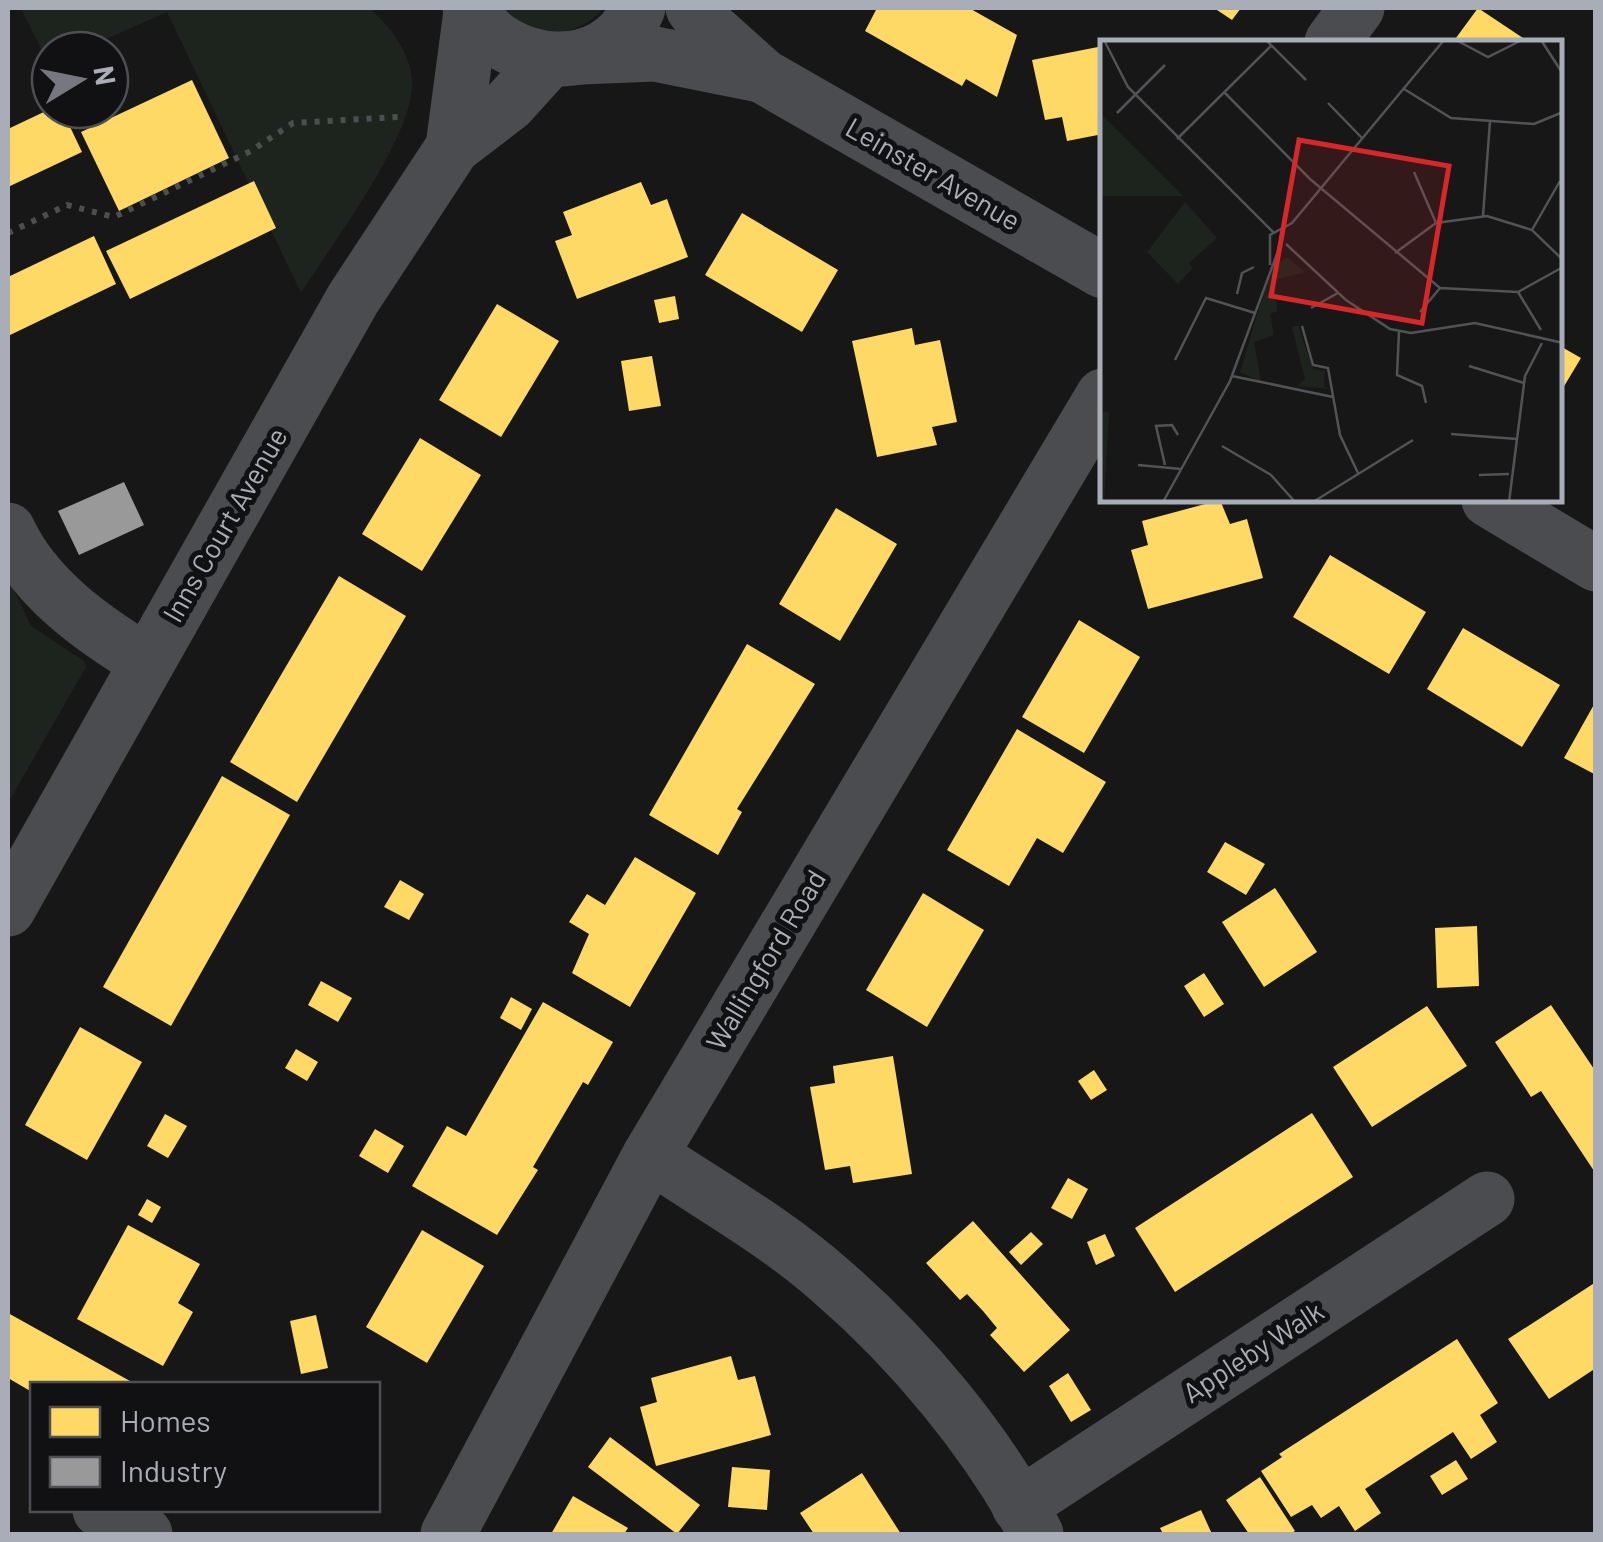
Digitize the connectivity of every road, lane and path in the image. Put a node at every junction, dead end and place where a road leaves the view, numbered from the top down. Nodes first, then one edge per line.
1 (638, 8) edge
2 (694, 8) edge
3 (1356, 8) edge
4 (470, 10) edge
5 (1333, 40) edge
6 (565, 59) junction
7 (763, 76) junction
8 (453, 131) junction
9 (8, 233) edge
10 (1100, 269) edge
11 (1100, 401) edge
12 (1492, 502) edge
13 (8, 530) edge
14 (1596, 564) edge
15 (147, 662) junction
16 (8, 908) edge
17 (650, 1154) junction
18 (1487, 1199) dead end
19 (104, 1512) edge
20 (1028, 1520) edge
21 (146, 1534) edge
22 (448, 1534) edge

1 - 6 street, Inns Court Avenue
2 - 7 street, Leinster Avenue
3 - 5 street
4 - 6 street
4 - 8 street, Inns Court Avenue
6 - 7 street, Leinster Avenue
6 - 8 street, Inns Court Avenue
7 - 10 street, Leinster Avenue
8 - 9 path
8 - 15 street, Inns Court Avenue
11 - 17 street, Wallingford Road
12 - 14 street
13 - 15 street
15 - 16 street, Inns Court Avenue
17 - 20 street
17 - 22 street, Wallingford Road
18 - 20 street, Appleby Walk
19 - 21 street

